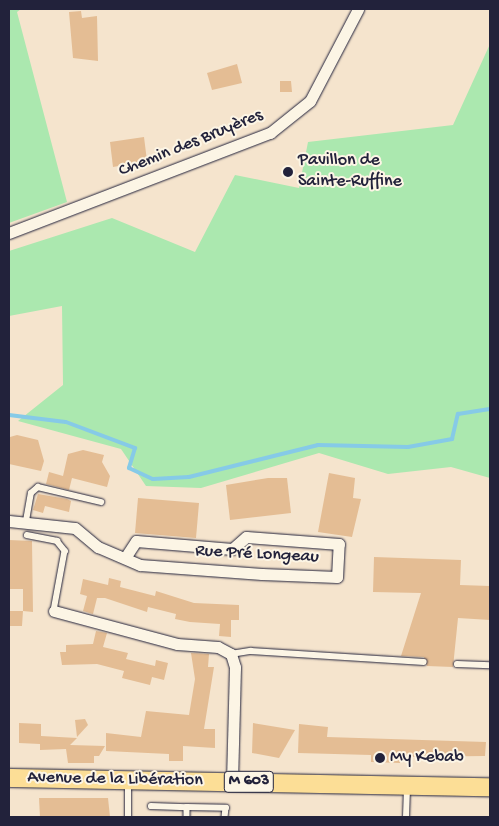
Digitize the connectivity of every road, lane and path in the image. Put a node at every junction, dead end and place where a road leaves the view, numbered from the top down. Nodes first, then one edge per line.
1 (358, 9) edge
2 (9, 233) edge
3 (101, 502) dead end
4 (9, 521) edge
5 (26, 521) junction
6 (27, 536) dead end
7 (124, 558) junction
8 (54, 611) joint
9 (231, 654) junction
10 (424, 662) dead end
11 (457, 664) dead end
12 (490, 665) edge
13 (9, 778) edge
14 (128, 780) junction
15 (232, 782) junction
16 (408, 785) junction
17 (490, 786) edge
18 (151, 806) dead end
19 (187, 807) junction
20 (128, 817) edge
21 (187, 817) edge
22 (226, 817) edge
23 (406, 817) edge

1 - 2 street, Chemin des Bruyères
3 - 5 lane
4 - 5 street, Rue Pré Longeau
5 - 7 street, Rue Pré Longeau
6 - 8 lane
7 - 7 street, Rue Pré Longeau
8 - 9 street
9 - 10 lane
9 - 15 street
11 - 12 lane
13 - 14 main road, Avenue de la Libération / M 603
14 - 15 main road, Avenue de la Libération / M 603
14 - 20 lane
15 - 16 main road, Avenue de la Libération / M 603
16 - 17 main road, Avenue de la Libération / M 603
16 - 23 lane
18 - 19 lane
19 - 21 lane
19 - 22 lane

